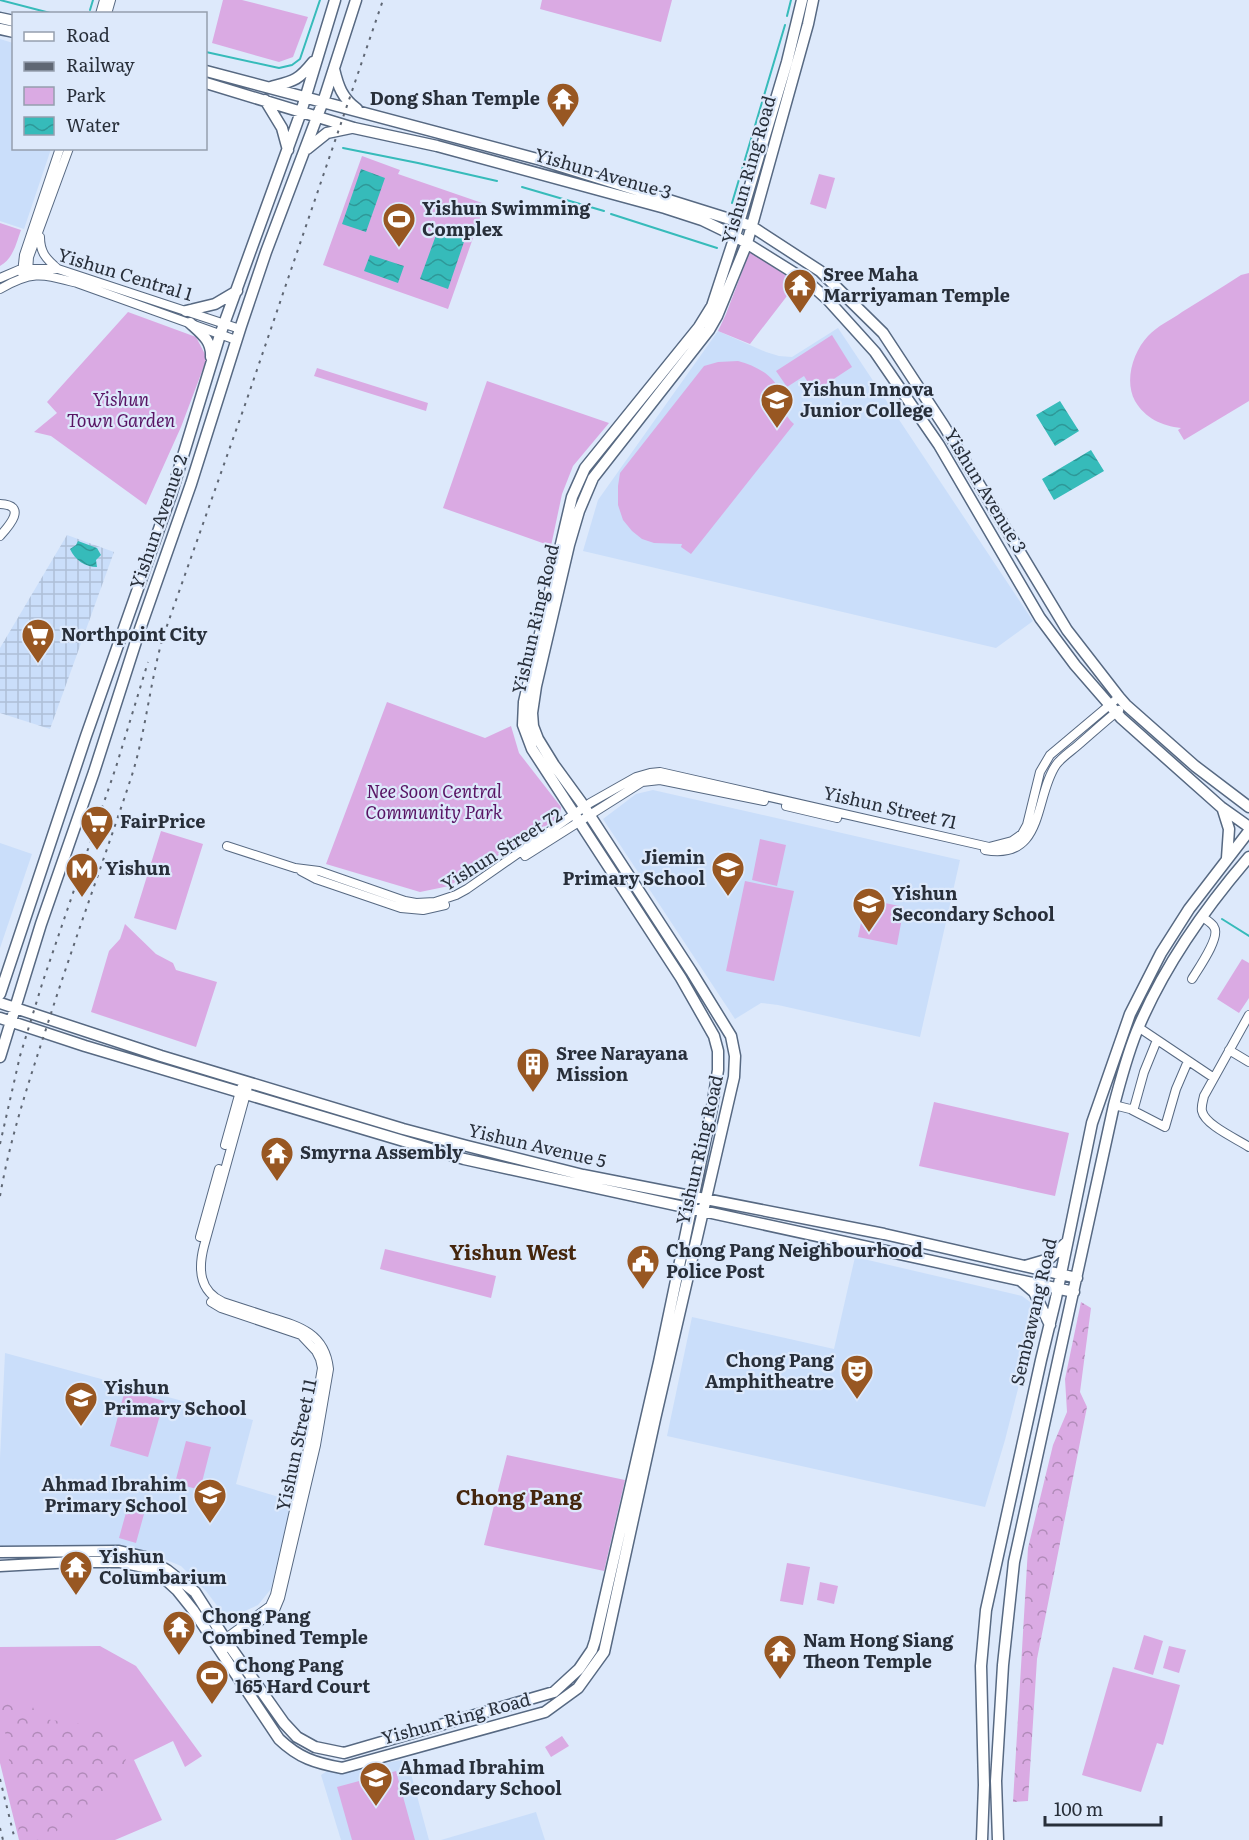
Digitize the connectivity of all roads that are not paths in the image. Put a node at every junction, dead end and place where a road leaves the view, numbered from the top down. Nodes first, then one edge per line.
1 (335, 0) edge
2 (356, 0) edge
3 (802, 0) edge
4 (813, 0) edge
5 (317, 57) junction
6 (333, 66) junction
7 (207, 71) edge
8 (207, 83) edge
9 (268, 87) junction
10 (305, 98) junction
11 (265, 100) junction
12 (322, 102) junction
13 (361, 111) junction
14 (301, 112) junction
15 (317, 117) junction
16 (354, 128) junction
17 (59, 150) edge
18 (68, 150) edge
19 (288, 150) junction
20 (305, 151) junction
21 (739, 222) junction
22 (751, 226) junction
23 (40, 232) junction
24 (735, 236) junction
25 (747, 243) junction
26 (58, 269) junction
27 (25, 272) junction
28 (0, 279) edge
29 (0, 289) edge
30 (237, 291) junction
31 (186, 311) junction
32 (190, 323) junction
33 (224, 323) junction
34 (238, 334) junction
35 (220, 335) junction
36 (210, 367) junction
37 (0, 504) edge
38 (0, 536) edge
39 (1123, 701) junction
40 (1113, 709) junction
41 (1040, 772) junction
42 (1051, 776) junction
43 (1248, 805) edge
44 (1221, 807) junction
45 (582, 814) junction
46 (1249, 829) edge
47 (228, 846) dead end
48 (1249, 857) edge
49 (1227, 858) junction
50 (1203, 917) junction
51 (1192, 979) dead end
52 (0, 994) edge
53 (0, 1003) edge
54 (15, 1007) junction
55 (1249, 1015) edge
56 (5, 1020) edge
57 (1138, 1027) junction
58 (1157, 1040) junction
59 (1229, 1050) junction
60 (0, 1057) edge
61 (1188, 1061) junction
62 (1249, 1062) edge
63 (1214, 1078) junction
64 (246, 1082) junction
65 (243, 1094) junction
66 (1114, 1105) junction
67 (1132, 1110) junction
68 (1249, 1147) edge
69 (693, 1196) junction
70 (706, 1198) junction
71 (691, 1208) junction
72 (703, 1211) junction
73 (1067, 1241) junction
74 (1022, 1267) junction
75 (1061, 1275) junction
76 (1077, 1278) junction
77 (1018, 1279) junction
78 (1058, 1288) junction
79 (1074, 1292) junction
80 (1050, 1325) junction
81 (0, 1552) edge
82 (0, 1566) edge
83 (223, 1645) junction
84 (982, 1840) edge
85 (998, 1840) edge

1 - 5 main road, Yishun Avenue 2
2 - 6 main road, Yishun Avenue 2
3 - 21 main road, Yishun Ring Road
4 - 22 main road, Yishun Ring Road
5 - 9 main road
5 - 10 main road, Yishun Avenue 2
6 - 12 main road, Yishun Avenue 2
6 - 13 main road
7 - 9 main road, Yishun Avenue 3
8 - 11 main road, Yishun Avenue 3
9 - 10 main road, Yishun Avenue 3
10 - 12 main road, Yishun Avenue 3
10 - 14 main road, Yishun Avenue 2
11 - 14 main road, Yishun Avenue 3
11 - 19 main road
12 - 13 main road, Yishun Avenue 3
12 - 15 main road, Yishun Avenue 2
13 - 21 main road, Yishun Avenue 3
14 - 15 main road, Yishun Avenue 3
14 - 19 main road, Yishun Avenue 2
15 - 16 main road, Yishun Avenue 3
15 - 20 main road, Yishun Avenue 2
16 - 20 main road
16 - 24 main road, Yishun Avenue 3
17 - 27 street
18 - 23 street
19 - 30 main road, Yishun Avenue 2
20 - 34 main road, Yishun Avenue 2
21 - 22 main road, Yishun Avenue 3
21 - 24 main road, Yishun Ring Road
22 - 25 main road, Yishun Ring Road
22 - 39 main road, Yishun Avenue 3
23 - 26 street
23 - 27 street
24 - 25 main road, Yishun Avenue 3
24 - 45 main road, Yishun Ring Road
25 - 40 main road, Yishun Avenue 3
25 - 45 main road, Yishun Ring Road
26 - 27 street, Yishun Central 1
26 - 31 street, Yishun Central 1
27 - 28 street, Yishun Central 1
27 - 29 street
27 - 32 street, Yishun Central 1
30 - 31 main road
30 - 33 main road, Yishun Avenue 2
31 - 33 street, Yishun Central 1
32 - 35 street, Yishun Central 1
32 - 36 main road
33 - 34 street, Yishun Central 1
33 - 35 main road, Yishun Avenue 2
34 - 35 street, Yishun Central 1
34 - 54 main road, Yishun Avenue 2
35 - 36 main road, Yishun Avenue 2
36 - 52 main road, Yishun Avenue 2
37 - 38 street
39 - 40 street, Yishun Street 71
39 - 43 main road, Yishun Avenue 3
40 - 41 street, Yishun Street 71
40 - 42 street, Yishun Street 71
40 - 44 main road, Yishun Avenue 3
41 - 42 street
41 - 45 street, Yishun Street 71
42 - 45 street, Yishun Street 71
44 - 46 main road, Yishun Avenue 3
44 - 49 main road
45 - 47 street, Yishun Street 72
45 - 69 main road, Yishun Ring Road
45 - 70 main road, Yishun Ring Road
46 - 49 main road, Sembawang Road
48 - 50 main road, Sembawang Road
49 - 73 main road, Sembawang Road
50 - 51 street
50 - 57 main road, Sembawang Road
53 - 54 main road, Yishun Avenue 5
54 - 56 main road, Yishun Avenue 2
54 - 64 main road, Yishun Avenue 5
55 - 59 street
56 - 60 main road, Yishun Avenue 2
56 - 65 main road, Yishun Avenue 5
57 - 58 street
57 - 66 main road, Sembawang Road
58 - 61 street
58 - 67 street
59 - 62 street
59 - 63 street
61 - 63 street
61 - 67 street
63 - 68 street
64 - 65 street, Yishun Street 11
64 - 69 main road, Yishun Avenue 5
65 - 71 main road, Yishun Avenue 5
65 - 83 street, Yishun Street 11
66 - 67 street
66 - 76 main road, Sembawang Road
69 - 70 main road, Yishun Avenue 5
69 - 71 main road, Yishun Ring Road
70 - 72 main road, Yishun Ring Road
70 - 74 main road, Yishun Avenue 5
71 - 72 main road, Yishun Avenue 5
71 - 83 main road, Yishun Ring Road
72 - 77 main road, Yishun Avenue 5
72 - 83 main road, Yishun Ring Road
73 - 74 main road
73 - 75 main road, Sembawang Road
74 - 75 main road, Yishun Avenue 5
75 - 76 main road, Yishun Avenue 5
75 - 78 main road, Sembawang Road
76 - 79 main road, Sembawang Road
77 - 78 main road, Yishun Avenue 5
77 - 80 main road
78 - 79 main road, Yishun Avenue 5
78 - 80 main road, Sembawang Road
79 - 85 main road, Sembawang Road
80 - 84 main road, Sembawang Road
81 - 83 main road, Yishun Ring Road
82 - 83 main road, Yishun Ring Road

